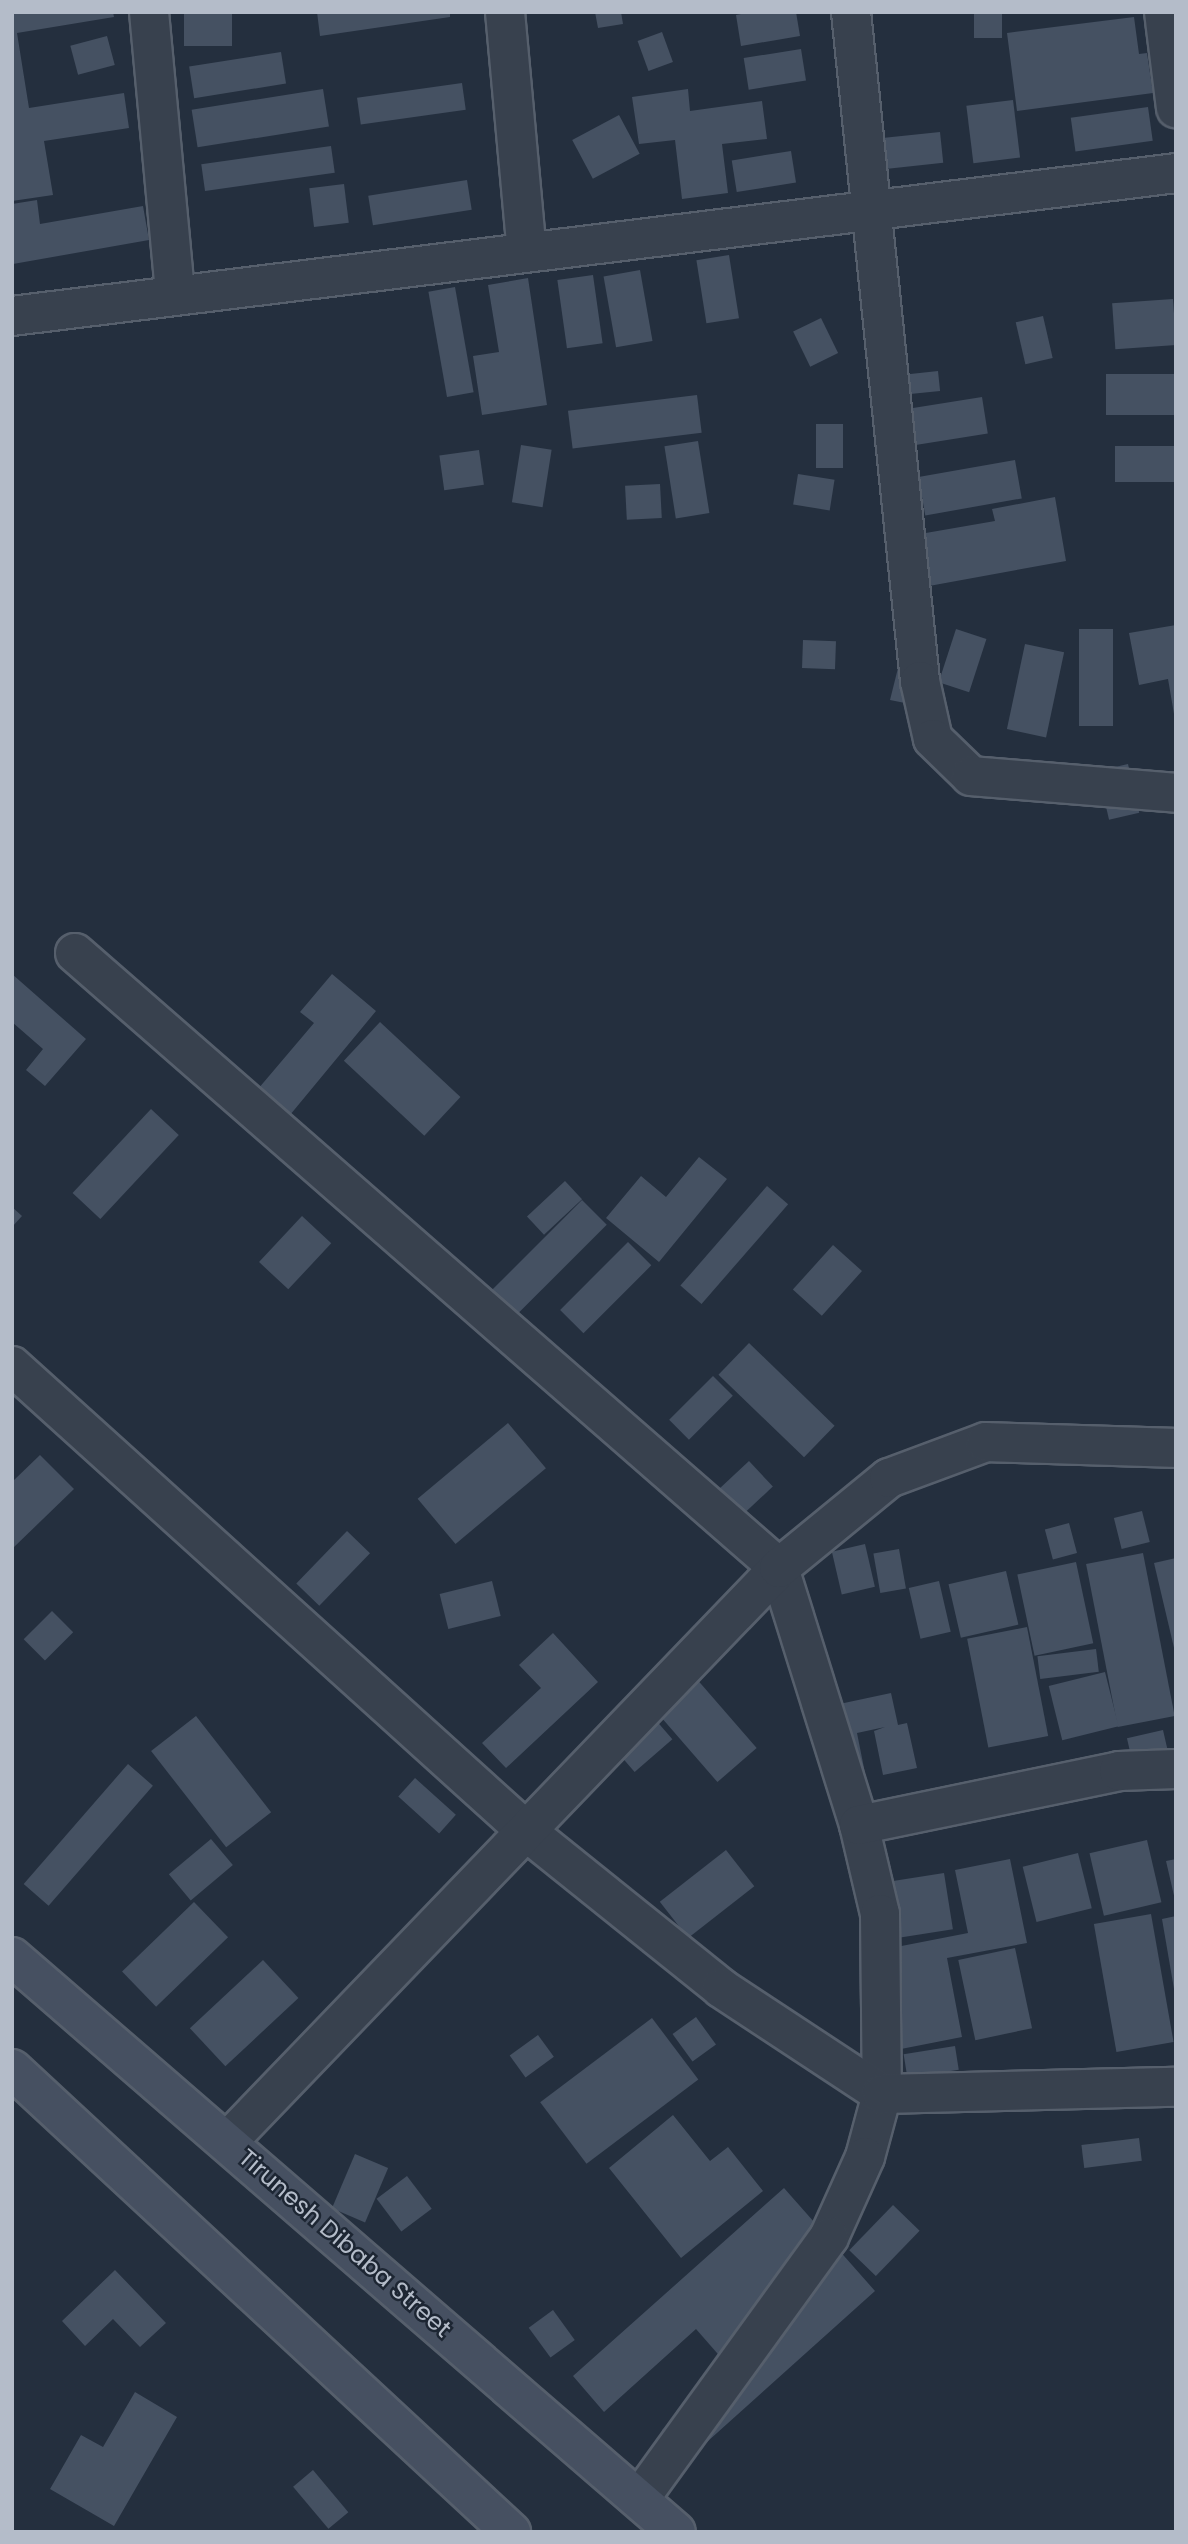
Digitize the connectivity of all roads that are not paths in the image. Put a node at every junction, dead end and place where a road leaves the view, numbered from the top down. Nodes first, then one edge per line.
1 (149, 12) edge
2 (505, 12) edge
3 (851, 12) edge
4 (1164, 12) edge
5 (1176, 108) edge
6 (1176, 173) edge
7 (874, 209) junction
8 (527, 252) junction
9 (175, 294) junction
10 (12, 316) edge
11 (1176, 793) edge
12 (75, 953) dead end
13 (12, 1366) edge
14 (1176, 1448) edge
15 (779, 1568) junction
16 (1176, 1769) edge
17 (859, 1825) junction
18 (526, 1831) junction
19 (12, 1957) edge
20 (12, 2068) edge
21 (1176, 2087) edge
22 (882, 2094) junction
23 (227, 2141) junction
24 (641, 2497) junction
25 (511, 2532) edge
26 (676, 2532) edge

1 - 9 street
2 - 8 street
3 - 7 street
4 - 5 street
6 - 7 street
7 - 8 street
7 - 11 street
8 - 9 street
9 - 10 street
12 - 15 street
13 - 18 street
14 - 15 street
15 - 17 street
15 - 18 street
16 - 17 street
17 - 22 street
18 - 22 street
18 - 23 street
19 - 23 main road, Tirunesh Dibaba Street
20 - 25 main road
21 - 22 street
22 - 24 street
23 - 24 main road, Tirunesh Dibaba Street
24 - 26 main road, Tirunesh Dibaba Street

